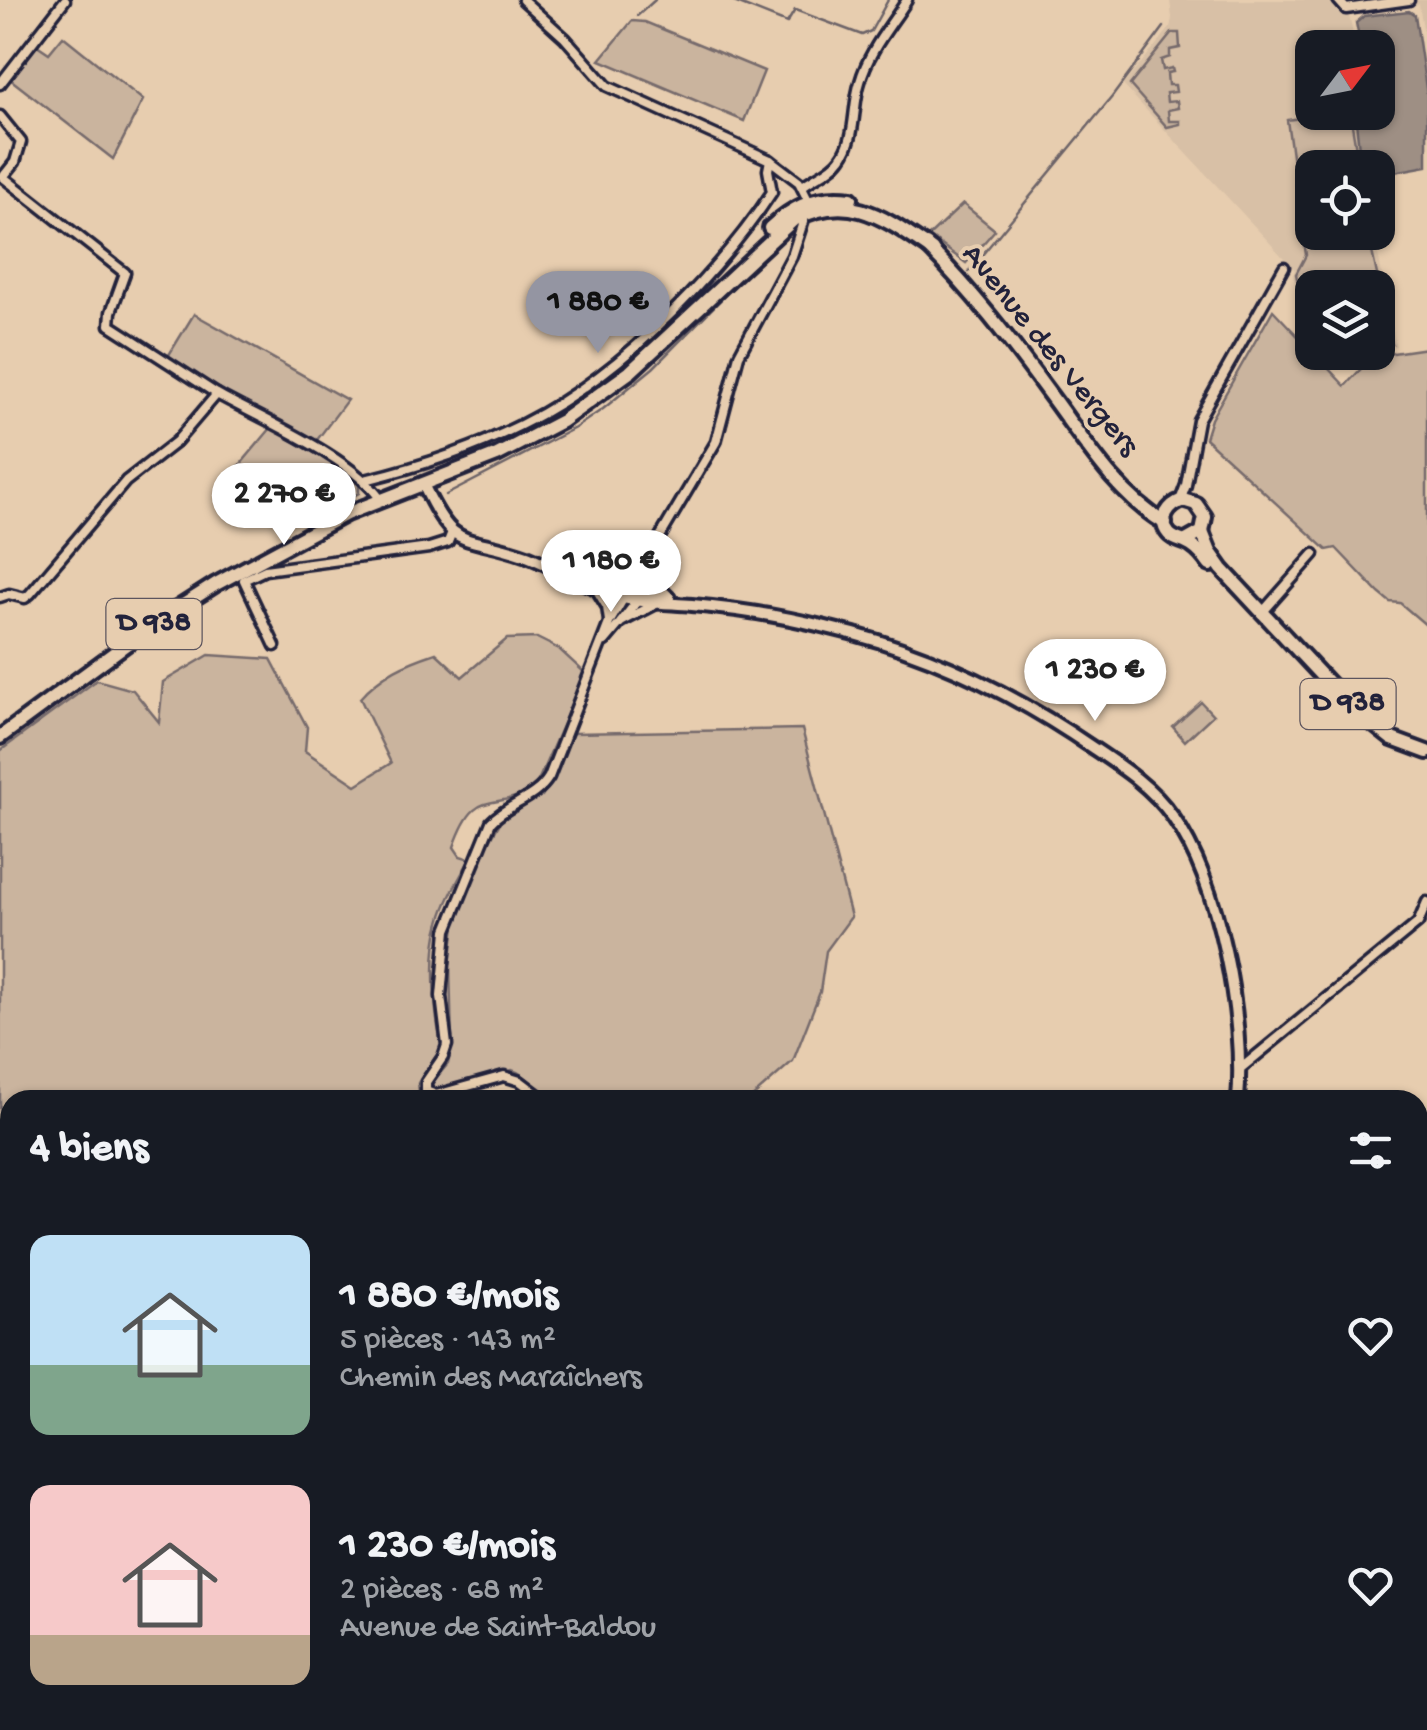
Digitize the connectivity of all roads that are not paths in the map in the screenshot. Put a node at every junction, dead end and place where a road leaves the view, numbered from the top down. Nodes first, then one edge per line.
1 (65, 0) edge
2 (523, 0) edge
3 (907, 0) edge
4 (1338, 0) edge
5 (1409, 0) edge
6 (0, 84) edge
7 (0, 116) edge
8 (770, 160) junction
9 (803, 186) junction
10 (808, 208) junction
11 (932, 250) junction
12 (1284, 266) dead end
13 (686, 322) junction
14 (217, 394) junction
15 (365, 480) junction
16 (423, 484) junction
17 (1122, 487) junction
18 (380, 500) junction
19 (1181, 503) junction
20 (1164, 523) junction
21 (452, 532) junction
22 (1202, 532) junction
23 (1186, 541) junction
24 (1314, 554) dead end
25 (650, 561) junction
26 (578, 579) junction
27 (596, 589) junction
28 (626, 594) junction
29 (0, 597) edge
30 (640, 597) junction
31 (674, 600) junction
32 (658, 603) junction
33 (686, 604) junction
34 (1262, 612) junction
35 (621, 622) junction
36 (609, 624) junction
37 (602, 644) junction
38 (275, 646) dead end
39 (0, 736) edge
40 (1427, 752) edge
41 (1427, 902) edge
42 (1240, 1069) junction
43 (427, 1090) edge
44 (451, 1090) edge
45 (531, 1090) edge
46 (1239, 1090) edge

1 - 6 street
2 - 8 street
3 - 9 street
4 - 5 street
7 - 14 street
8 - 9 street
8 - 15 street
9 - 10 street
10 - 11 main road, D 938
10 - 11 main road, D 938
10 - 13 main road, D 938
10 - 13 main road, D 938
10 - 25 street
11 - 17 main road, Avenue des Vergers / D 938
12 - 19 street
13 - 16 main road, D 938
14 - 15 street
14 - 29 street
15 - 18 street
16 - 18 main road, D 938
16 - 21 street
17 - 19 main road, Avenue des Vergers
17 - 20 main road, Avenue des Vergers / D 938
18 - 39 main road, D 938
19 - 20 main road
19 - 22 main road, D 938
20 - 23 main road, D 938
21 - 26 street
21 - 38 street
22 - 23 main road
22 - 34 main road, D 938
23 - 34 main road, D 938
24 - 34 street
25 - 28 street
25 - 30 street
25 - 31 street
26 - 27 street
26 - 28 street
27 - 28 street
27 - 36 street
28 - 30 street
28 - 36 street
30 - 31 street
30 - 32 street
30 - 35 street
31 - 33 street
32 - 33 street
32 - 35 street
33 - 42 street
34 - 40 main road, D 938
35 - 37 street
36 - 37 street
37 - 43 street
41 - 42 street
42 - 46 street
44 - 45 street

